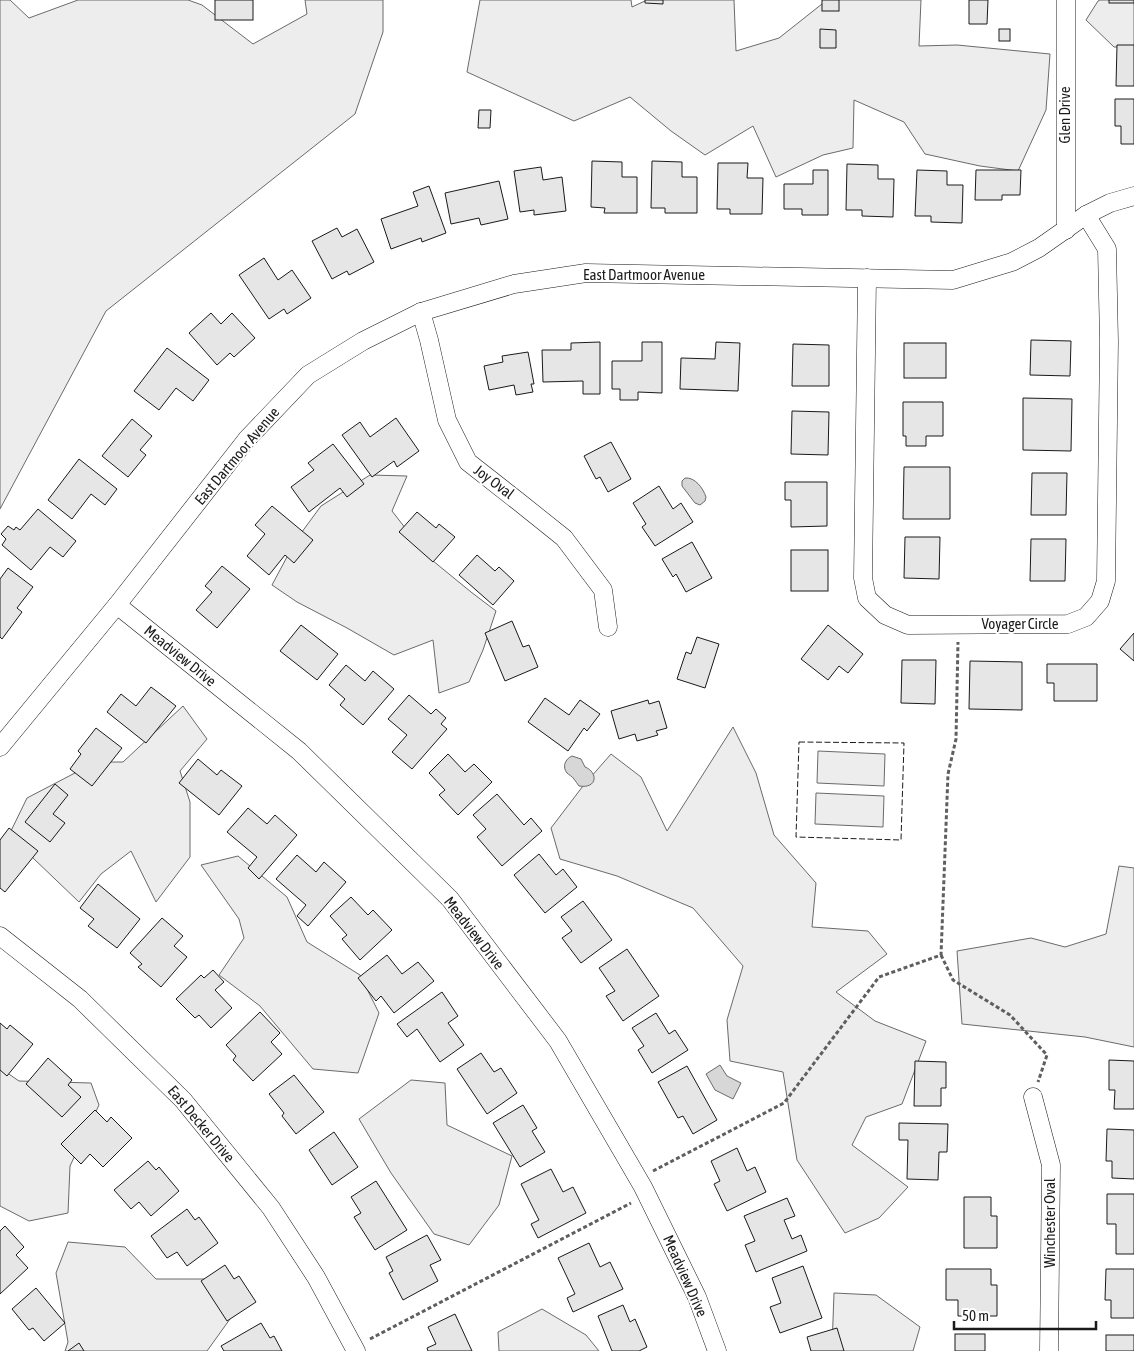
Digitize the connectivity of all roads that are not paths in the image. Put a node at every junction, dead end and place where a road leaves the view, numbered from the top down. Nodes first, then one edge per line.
1 (1066, 0) edge
2 (1134, 196) edge
3 (1086, 215) junction
4 (1066, 230) junction
5 (867, 278) junction
6 (421, 312) junction
7 (117, 605) junction
8 (608, 627) dead end
9 (0, 747) edge
10 (0, 936) edge
11 (1033, 1097) road end
12 (355, 1349) edge
13 (717, 1351) edge
14 (1049, 1351) edge

1 - 4 street, Glen Drive
2 - 3 street, East Dartmoor Avenue
3 - 4 street, East Dartmoor Avenue
3 - 5 street, Voyager Circle
4 - 5 street, East Dartmoor Avenue
5 - 6 street, East Dartmoor Avenue
6 - 7 street, East Dartmoor Avenue
6 - 8 street, Joy Oval
7 - 9 street, East Dartmoor Avenue
7 - 13 street, Meadview Drive
10 - 12 street, East Decker Drive
11 - 14 street, Winchester Oval

